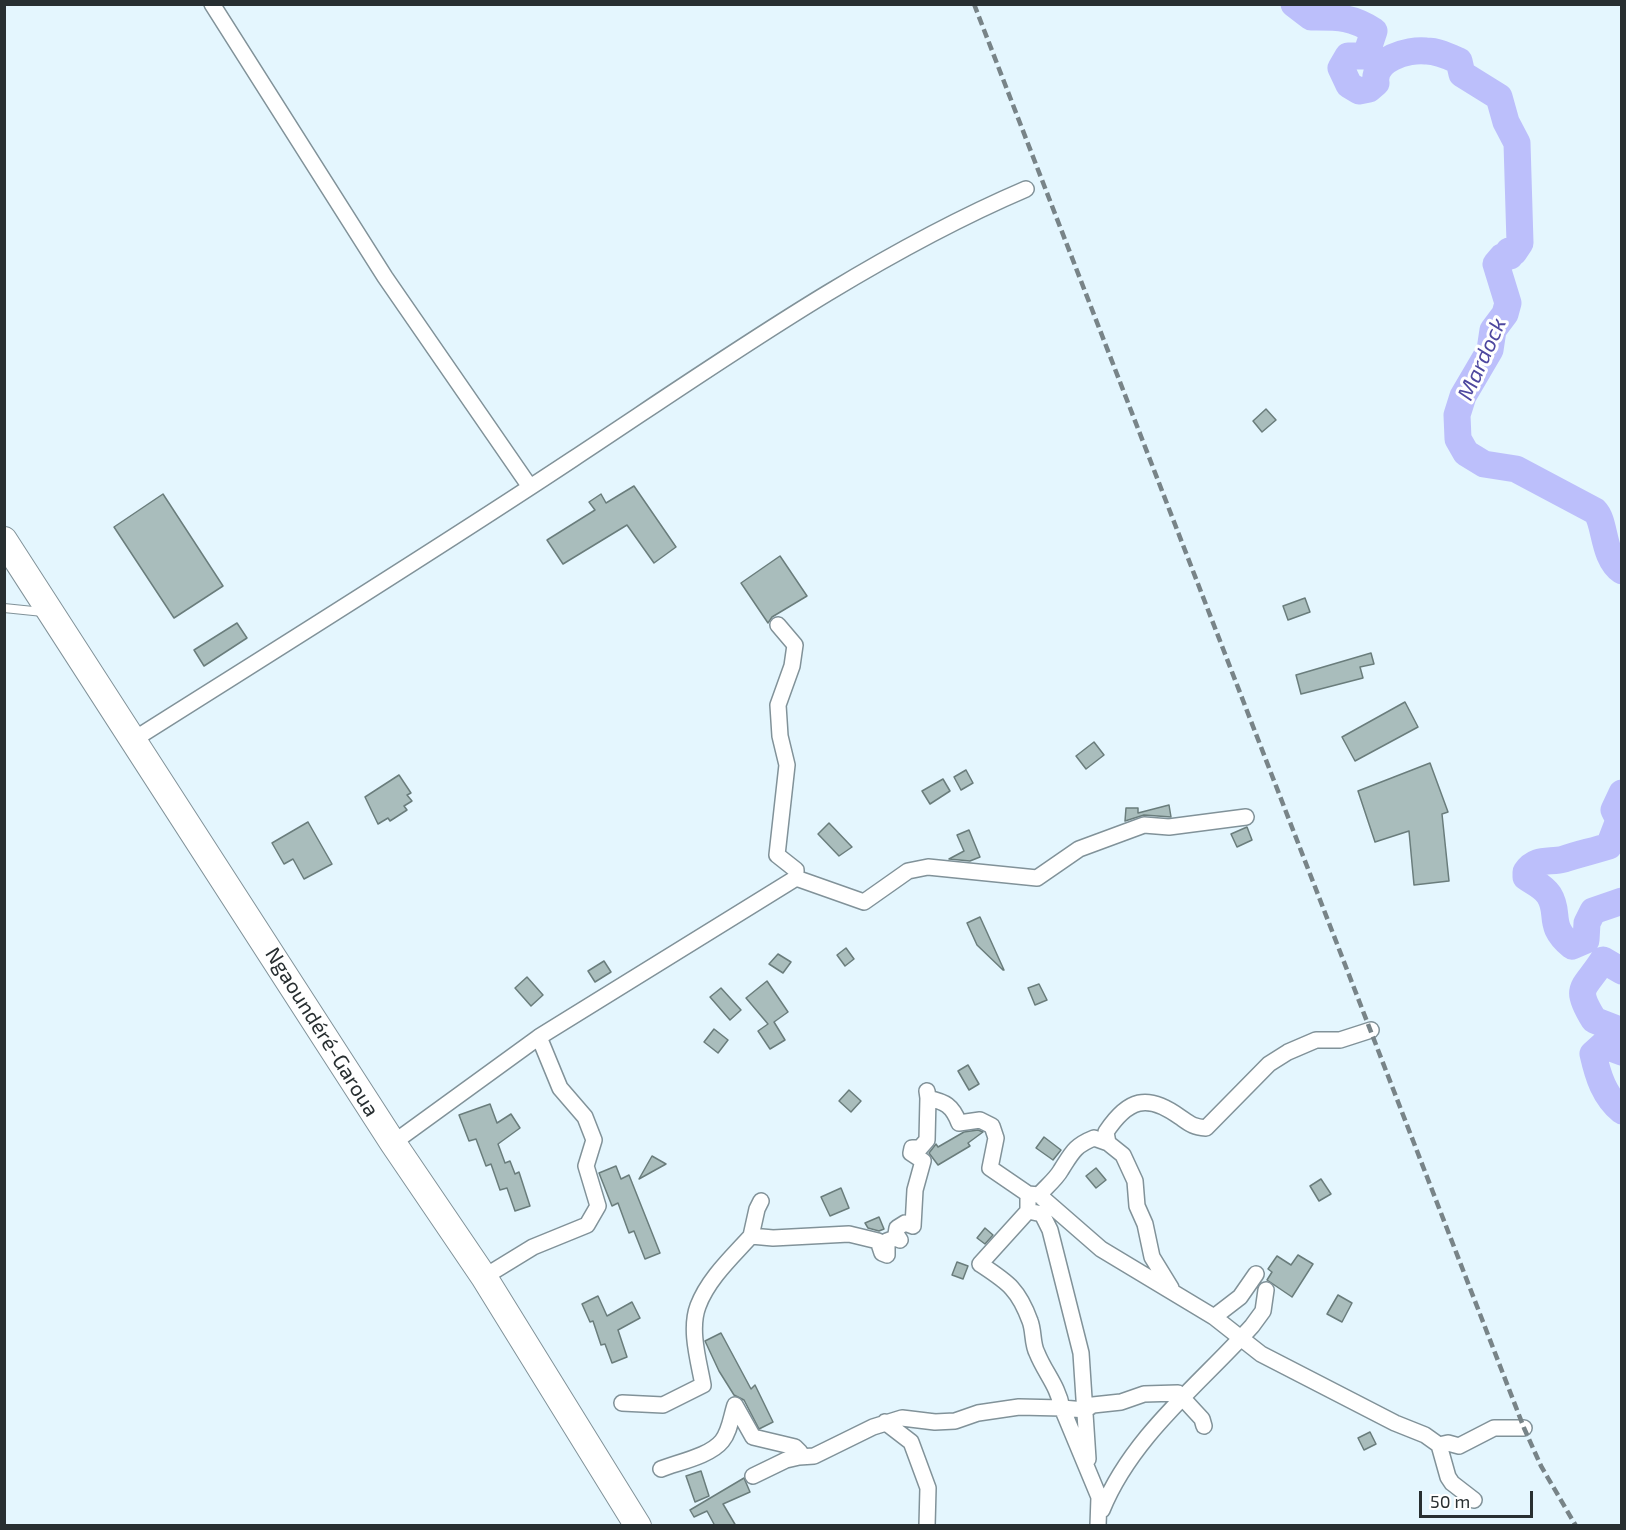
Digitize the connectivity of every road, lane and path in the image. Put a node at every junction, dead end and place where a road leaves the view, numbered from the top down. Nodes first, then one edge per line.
1 (212, 4) edge
2 (1026, 189) dead end
3 (530, 488) junction
4 (4, 540) edge
5 (4, 608) edge
6 (51, 612) junction
7 (778, 625) dead end
8 (133, 740) junction
9 (1246, 816) dead end
10 (796, 879) junction
11 (1371, 1030) dead end
12 (539, 1037) junction
13 (393, 1143) junction
14 (1108, 1143) junction
15 (1033, 1194) junction
16 (761, 1202) dead end
17 (1028, 1211) junction
18 (751, 1236) junction
19 (1256, 1274) dead end
20 (484, 1277) junction
21 (1173, 1290) junction
22 (1266, 1290) dead end
23 (1214, 1317) junction
24 (1240, 1339) junction
25 (1184, 1397) junction
26 (622, 1403) dead end
27 (1062, 1408) junction
28 (1084, 1410) junction
29 (885, 1422) junction
30 (1204, 1426) dead end
31 (1524, 1428) dead end
32 (1439, 1445) junction
33 (799, 1457) junction
34 (662, 1468) dead end
35 (1088, 1468) junction
36 (753, 1476) dead end
37 (1474, 1500) dead end
38 (1101, 1523) edge
39 (638, 1526) edge
40 (927, 1526) edge

1 - 3 street
2 - 3 street
3 - 8 street
4 - 6 highway, Ngaoundéré-Garoua
5 - 6 lane
6 - 8 highway, Ngaoundéré-Garoua
7 - 10 street
8 - 13 highway, Ngaoundéré-Garoua
9 - 10 street
10 - 12 street
11 - 14 street
12 - 13 street
12 - 20 street
13 - 20 highway, Ngaoundéré-Garoua
14 - 15 street
14 - 21 street
15 - 17 street
15 - 18 street
15 - 21 street
16 - 18 street
17 - 27 street
17 - 28 street
18 - 26 street
19 - 23 street
20 - 39 highway, Ngaoundéré-Garoua
21 - 23 street
22 - 24 street
23 - 24 street
24 - 25 street
24 - 32 street
25 - 28 street
25 - 30 street
25 - 38 street
27 - 28 street
27 - 29 street
27 - 35 street
28 - 35 street
29 - 33 street
29 - 40 street
31 - 32 street
32 - 37 street
33 - 34 street
33 - 36 street
35 - 38 street

